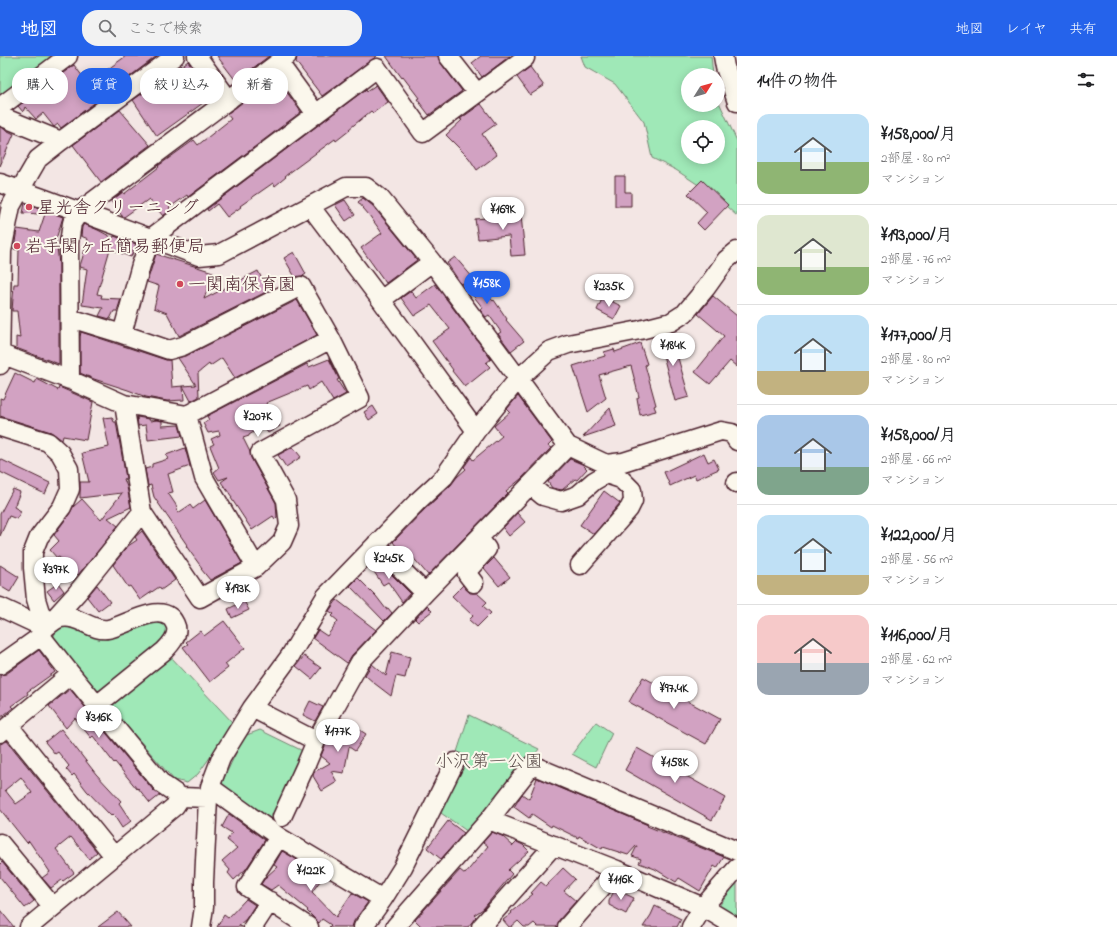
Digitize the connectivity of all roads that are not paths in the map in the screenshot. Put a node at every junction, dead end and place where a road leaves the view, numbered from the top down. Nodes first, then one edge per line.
1 (68, 56) edge
2 (175, 56) edge
3 (197, 56) edge
4 (448, 56) edge
5 (524, 56) edge
6 (723, 56) edge
7 (283, 59) edge
8 (477, 93) junction
9 (229, 100) junction
10 (737, 102) edge
11 (0, 106) edge
12 (316, 114) junction
13 (0, 116) edge
14 (61, 141) junction
15 (0, 183) edge
16 (20, 190) junction
17 (310, 206) junction
18 (80, 211) junction
19 (152, 238) junction
20 (1, 250) edge
21 (737, 251) edge
22 (432, 262) junction
23 (381, 300) junction
24 (70, 318) junction
25 (122, 334) junction
26 (331, 339) junction
27 (0, 360) edge
28 (518, 379) junction
29 (70, 380) junction
30 (124, 404) junction
31 (186, 416) junction
32 (0, 427) edge
33 (476, 431) junction
34 (737, 441) edge
35 (568, 446) junction
36 (530, 485) junction
37 (142, 512) junction
38 (479, 538) junction
39 (376, 544) junction
40 (580, 565) dead end
41 (256, 566) junction
42 (474, 583) dead end
43 (425, 593) junction
44 (0, 607) edge
45 (43, 632) junction
46 (0, 665) edge
47 (71, 674) junction
48 (97, 705) junction
49 (252, 708) junction
50 (4, 730) edge
51 (316, 741) junction
52 (455, 762) dead end
53 (209, 793) junction
54 (182, 796) junction
55 (282, 817) dead end
56 (489, 820) junction
57 (279, 837) junction
58 (0, 843) edge
59 (554, 845) junction
60 (737, 851) edge
61 (114, 856) junction
62 (737, 868) edge
63 (617, 870) junction
64 (383, 899) junction
65 (270, 901) junction
66 (54, 907) junction
67 (703, 907) junction
68 (398, 926) edge
69 (29, 927) edge
70 (201, 927) edge
71 (253, 927) edge
72 (309, 927) edge
73 (363, 927) edge
74 (481, 927) edge
75 (567, 927) edge
76 (691, 927) edge
77 (736, 927) edge

1 - 11 street
2 - 14 street
3 - 9 street
4 - 8 street
5 - 8 street
6 - 10 street
7 - 9 street
7 - 12 street
8 - 12 street
9 - 18 street
12 - 19 street
13 - 14 street
14 - 16 street
15 - 16 street
16 - 18 street
16 - 20 street
17 - 19 street
17 - 22 street
17 - 23 street
18 - 19 street
18 - 24 street
19 - 25 street
20 - 27 street
21 - 28 street
22 - 23 street
22 - 28 street
23 - 33 street
24 - 25 street
24 - 29 street
25 - 26 street
26 - 31 street
26 - 41 street
27 - 29 street
28 - 33 street
28 - 35 street
29 - 30 street
30 - 31 street
30 - 37 street
31 - 41 street
32 - 45 street
33 - 39 street
34 - 35 street
35 - 36 street
36 - 38 street
36 - 40 street
37 - 41 street
37 - 45 street
38 - 42 street
38 - 43 street
39 - 43 street
39 - 49 street
43 - 51 street
44 - 45 street
45 - 46 street
45 - 47 street
45 - 48 street
47 - 48 street
47 - 50 street
48 - 54 street
49 - 51 street
49 - 53 street
50 - 61 street
51 - 55 street
52 - 64 street
53 - 54 street
53 - 57 street
53 - 70 street
54 - 61 street
56 - 59 street
56 - 60 street
56 - 68 street
57 - 64 street
57 - 65 street
58 - 66 street
59 - 63 street
59 - 74 street
61 - 66 street
62 - 67 street
63 - 67 street
63 - 75 street
64 - 73 street
65 - 71 street
65 - 72 street
66 - 69 street
67 - 76 street
67 - 77 street

